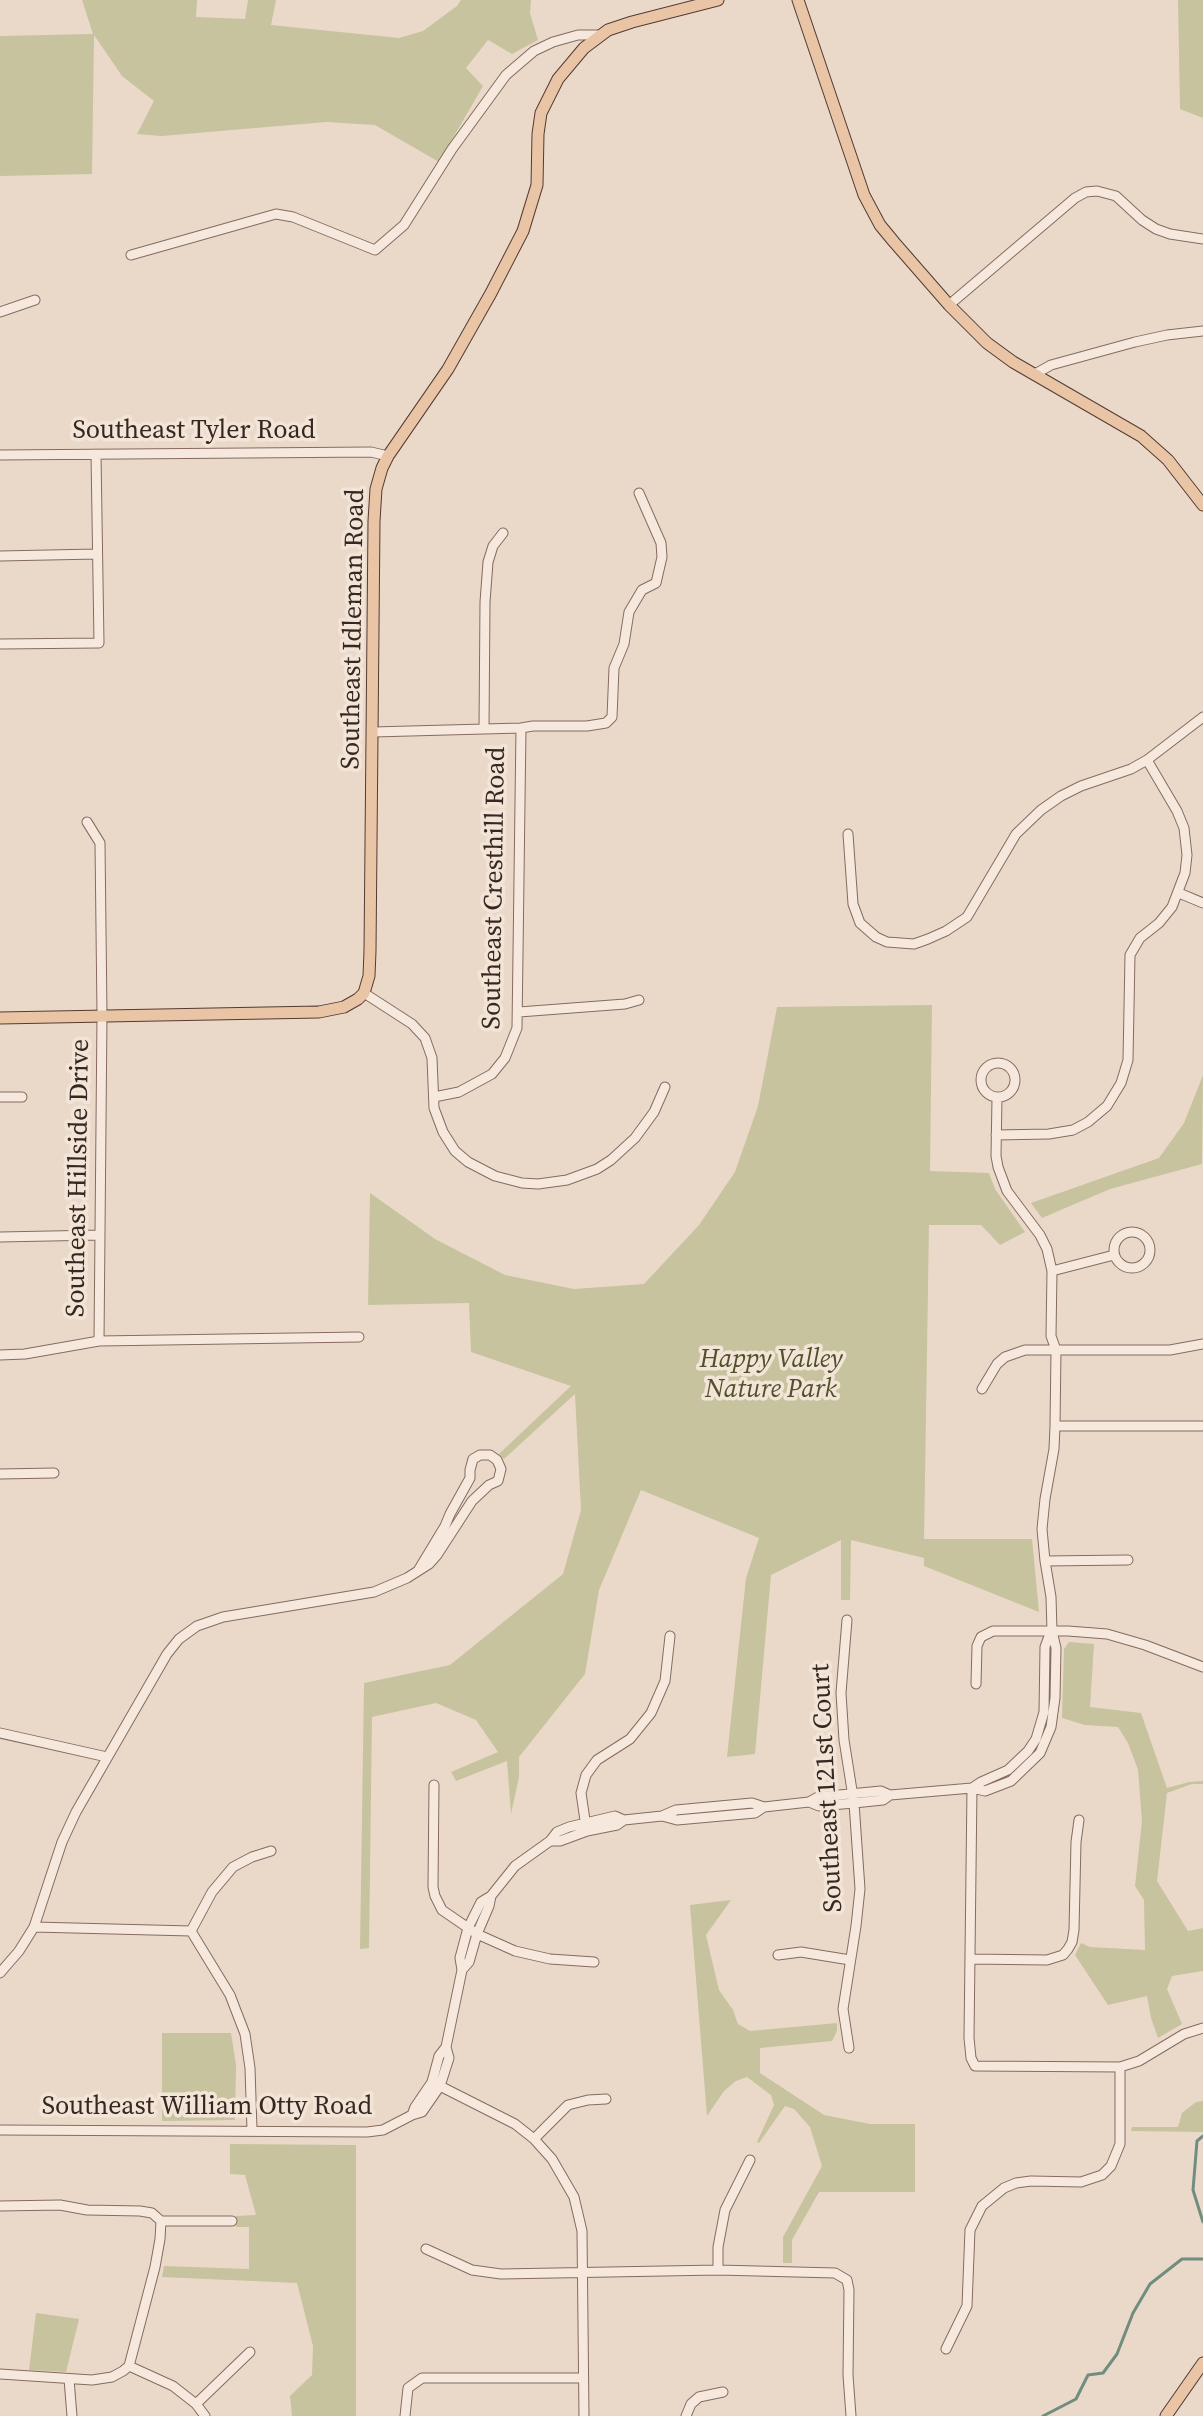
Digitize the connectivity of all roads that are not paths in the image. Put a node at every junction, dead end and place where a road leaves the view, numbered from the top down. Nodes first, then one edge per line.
1 (718, 0) edge
2 (798, 0) edge
3 (599, 35) junction
4 (1203, 239) edge
5 (131, 255) dead end
6 (35, 300) dead end
7 (949, 305) junction
8 (0, 312) edge
9 (1203, 331) edge
10 (1035, 374) junction
11 (96, 454) junction
12 (0, 455) edge
13 (388, 456) junction
14 (639, 493) dead end
15 (1203, 505) edge
16 (503, 533) dead end
17 (97, 554) junction
18 (0, 556) edge
19 (0, 644) edge
20 (1203, 717) edge
21 (484, 728) junction
22 (521, 728) junction
23 (373, 732) junction
24 (1147, 760) junction
25 (87, 822) dead end
26 (848, 834) dead end
27 (1179, 893) junction
28 (1203, 903) edge
29 (364, 993) junction
30 (639, 1000) dead end
31 (519, 1012) junction
32 (102, 1015) junction
33 (0, 1018) edge
34 (665, 1087) dead end
35 (0, 1097) edge
36 (22, 1097) dead end
37 (434, 1097) junction
38 (997, 1098) dead end
39 (996, 1135) junction
40 (100, 1235) junction
41 (0, 1237) edge
42 (1114, 1255) dead end
43 (1052, 1271) junction
44 (359, 1337) dead end
45 (99, 1341) junction
46 (1203, 1344) edge
47 (1056, 1350) junction
48 (0, 1355) edge
49 (982, 1389) dead end
50 (1055, 1426) junction
51 (1203, 1426) edge
52 (54, 1473) dead end
53 (0, 1474) edge
54 (1128, 1560) dead end
55 (1045, 1561) junction
56 (419, 1569) junction
57 (847, 1620) dead end
58 (1052, 1631) junction
59 (670, 1636) dead end
60 (1203, 1667) edge
61 (976, 1684) dead end
62 (0, 1733) edge
63 (107, 1757) junction
64 (434, 1785) dead end
65 (972, 1788) junction
66 (853, 1798) junction
67 (1079, 1820) dead end
68 (586, 1826) junction
69 (271, 1851) dead end
70 (34, 1927) junction
71 (191, 1931) junction
72 (472, 1931) junction
73 (778, 1955) dead end
74 (971, 1959) junction
75 (850, 1960) junction
76 (594, 1962) dead end
77 (0, 1973) edge
78 (1203, 2028) edge
79 (849, 2048) dead end
80 (1120, 2067) junction
81 (436, 2084) junction
82 (606, 2099) dead end
83 (0, 2130) edge
84 (252, 2130) junction
85 (534, 2139) junction
86 (750, 2160) dead end
87 (0, 2206) edge
88 (161, 2221) junction
89 (232, 2221) dead end
90 (426, 2249) dead end
91 (718, 2270) junction
92 (583, 2271) junction
93 (946, 2349) dead end
94 (250, 2352) dead end
95 (1203, 2363) edge
96 (129, 2366) junction
97 (0, 2374) edge
98 (583, 2378) junction
99 (69, 2379) junction
100 (723, 2392) dead end
101 (196, 2404) junction
102 (72, 2416) edge
103 (205, 2416) edge
104 (405, 2416) edge
105 (584, 2416) edge
106 (686, 2416) edge
107 (851, 2416) edge
108 (1166, 2416) edge

1 - 3 main road, Southeast Idleman Road
2 - 7 main road
3 - 5 street
3 - 13 main road, Southeast Idleman Road
4 - 7 street
6 - 8 street
7 - 10 main road
9 - 10 street
10 - 15 main road
11 - 12 street, Southeast Tyler Road
11 - 13 street, Southeast Tyler Road
11 - 17 street
13 - 23 main road, Southeast Idleman Road
14 - 22 street
16 - 21 street, Southeast Cresthill Road
17 - 18 street
17 - 19 street
20 - 24 street
21 - 22 street
21 - 23 street
22 - 31 street, Southeast Cresthill Road
23 - 29 main road, Southeast Idleman Road
24 - 26 street
24 - 27 street
25 - 32 street, Southeast Hillside Drive
27 - 28 street
27 - 39 street
29 - 32 main road
29 - 37 street
30 - 31 street
31 - 37 street, Southeast Cresthill Road
32 - 33 main road
32 - 40 street, Southeast Hillside Drive
34 - 37 street
35 - 36 street
38 - 39 street
39 - 43 street
40 - 41 street
40 - 45 street, Southeast Hillside Drive
42 - 43 street
43 - 47 street
44 - 45 street
45 - 48 street
46 - 47 street
47 - 49 street
47 - 50 street
50 - 51 street
50 - 55 street
52 - 53 street
54 - 55 street
55 - 58 street
56 - 56 street
56 - 63 street
57 - 66 street, Southeast 121st Court
58 - 60 street
58 - 61 street
58 - 65 street
59 - 68 street
62 - 63 street
63 - 70 street
64 - 72 street
65 - 66 street
65 - 74 street
66 - 68 street
66 - 75 street, Southeast 121st Court
67 - 74 street
68 - 72 street
69 - 71 street
70 - 71 street
70 - 77 street
71 - 84 street
72 - 76 street
72 - 81 street
73 - 75 street
74 - 80 street
75 - 79 street, Southeast 121st Court
78 - 80 street
80 - 93 street
81 - 84 street, Southeast William Otty Road
81 - 85 street
82 - 85 street
83 - 84 street, Southeast William Otty Road
85 - 92 street
86 - 91 street
87 - 88 street
88 - 89 street
88 - 96 street
90 - 92 street
91 - 92 street
91 - 107 street
92 - 98 street
94 - 101 street
95 - 108 main road
96 - 99 street
96 - 101 street
97 - 99 street
98 - 104 street
98 - 105 street
99 - 102 street
100 - 106 street
101 - 103 street

